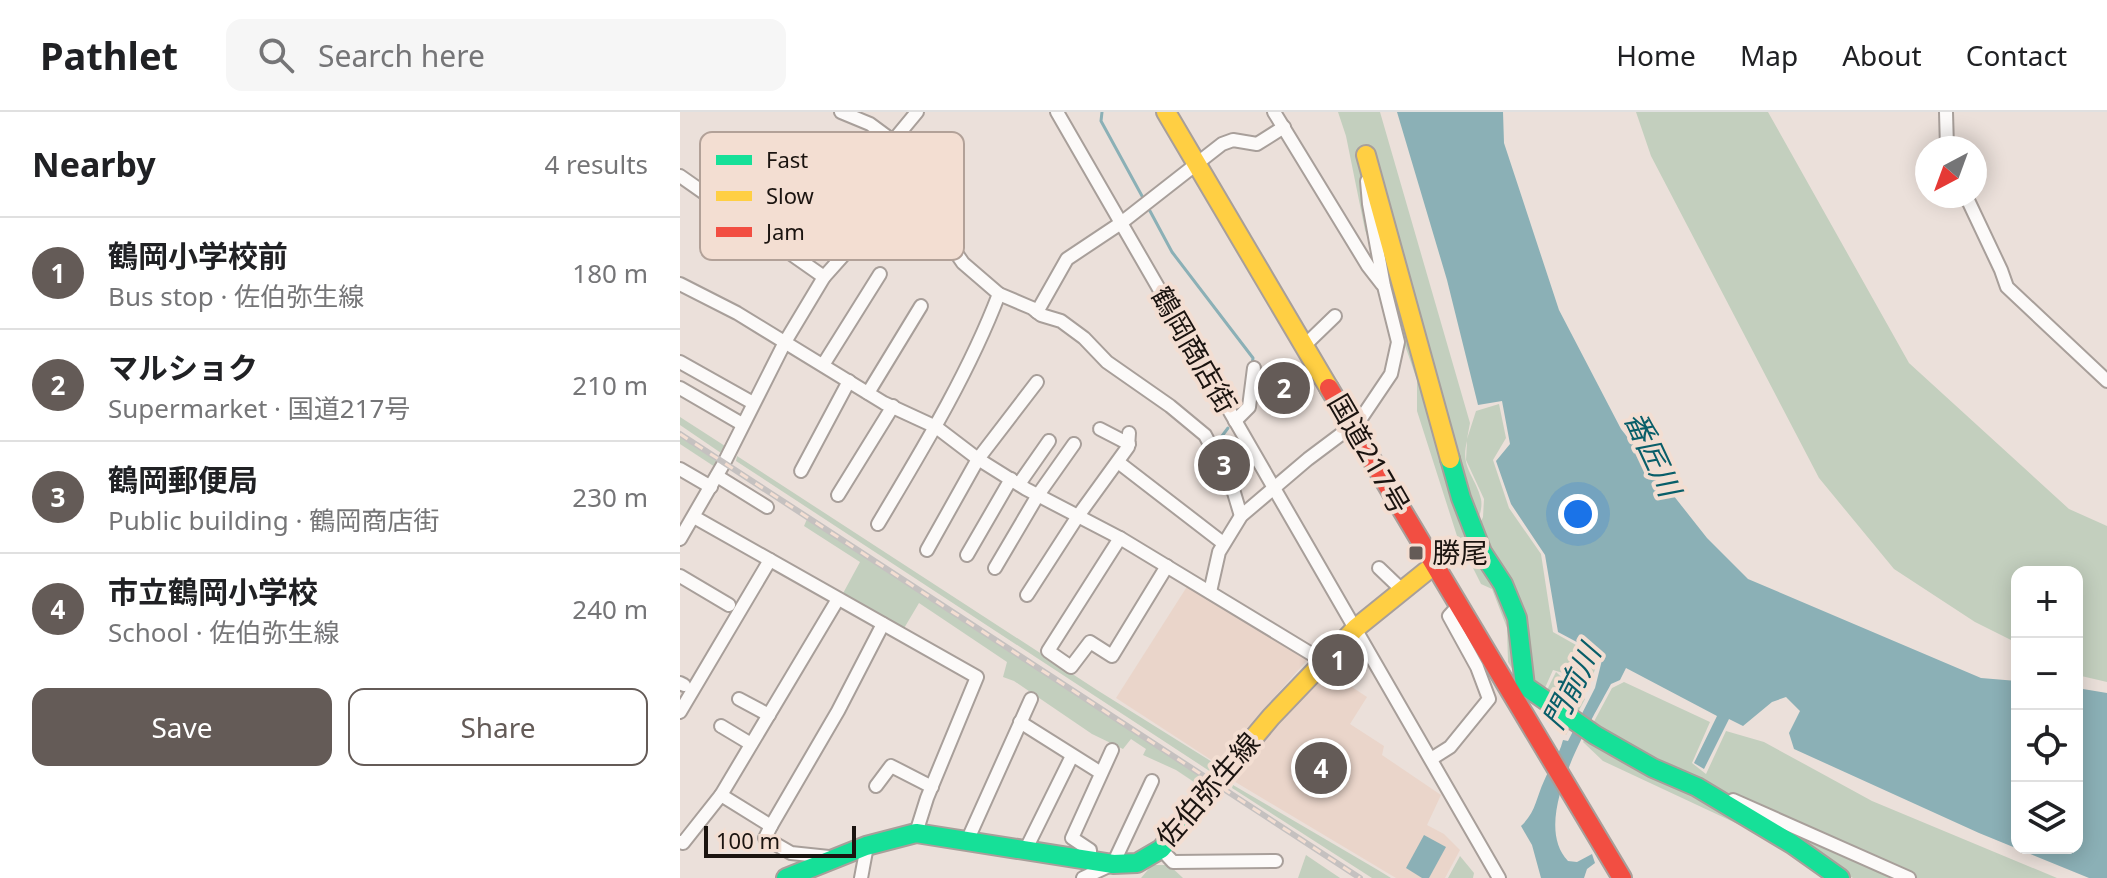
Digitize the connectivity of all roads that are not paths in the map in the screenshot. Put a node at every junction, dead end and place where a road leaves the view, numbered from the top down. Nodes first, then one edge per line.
1 (841, 112) edge
2 (917, 112) edge
3 (1057, 112) edge
4 (1166, 112) edge
5 (1274, 112) edge
6 (1946, 112) edge
7 (870, 118) edge
8 (1284, 127) junction
9 (900, 132) edge
10 (1947, 136) edge
11 (1366, 155) joint
12 (1196, 163) junction
13 (680, 176) edge
14 (700, 190) edge
15 (1972, 208) edge
16 (1121, 223) junction
17 (800, 260) edge
18 (839, 260) edge
19 (961, 260) edge
20 (880, 274) dead end
21 (824, 277) junction
22 (680, 284) edge
23 (1384, 286) junction
24 (999, 294) junction
25 (921, 306) dead end
26 (1037, 312) junction
27 (1335, 316) dead end
28 (785, 342) junction
29 (1305, 345) junction
30 (680, 362) edge
31 (823, 365) junction
32 (1254, 368) dead end
33 (849, 381) junction
34 (2107, 381) edge
35 (1037, 382) dead end
36 (680, 388) edge
37 (868, 393) junction
38 (753, 403) junction
39 (893, 406) junction
40 (1235, 421) junction
41 (742, 424) junction
42 (1353, 425) junction
43 (936, 427) junction
44 (1100, 429) dead end
45 (1049, 441) dead end
46 (1074, 444) dead end
47 (978, 459) junction
48 (1118, 462) junction
49 (680, 469) edge
50 (801, 471) dead end
51 (714, 481) junction
52 (1015, 482) junction
53 (1273, 487) junction
54 (838, 495) dead end
55 (1038, 495) junction
56 (767, 507) dead end
57 (1078, 516) junction
58 (1241, 516) junction
59 (694, 517) junction
60 (878, 524) dead end
61 (1120, 538) junction
62 (680, 539) edge
63 (1223, 543) junction
64 (927, 550) dead end
65 (967, 555) dead end
66 (770, 560) junction
67 (1434, 565) junction
68 (1167, 566) junction
69 (995, 568) dead end
70 (1379, 568) dead end
71 (680, 576) edge
72 (1402, 590) junction
73 (1210, 592) junction
74 (1027, 595) dead end
75 (838, 599) junction
76 (729, 605) dead end
77 (1459, 605) junction
78 (883, 624) junction
79 (1356, 628) junction
80 (1323, 661) junction
81 (739, 699) dead end
82 (1031, 699) dead end
83 (680, 712) edge
84 (769, 715) junction
85 (1020, 722) junction
86 (721, 726) dead end
87 (751, 744) junction
88 (1112, 750) dead end
89 (1072, 756) junction
90 (1431, 759) junction
91 (1101, 773) junction
92 (1152, 781) dead end
93 (876, 786) dead end
94 (1693, 786) junction
95 (932, 787) junction
96 (721, 795) junction
97 (771, 826) junction
98 (916, 833) junction
99 (968, 839) junction
100 (680, 842) edge
101 (867, 846) junction
102 (1026, 849) junction
103 (1161, 849) junction
104 (833, 857) junction
105 (1276, 861) dead end
106 (1113, 864) junction
107 (1137, 870) edge
108 (1087, 873) edge
109 (786, 878) edge
110 (861, 878) edge
111 (1499, 878) edge
112 (1622, 878) edge
113 (1840, 878) edge
114 (1909, 878) edge

1 - 7 street
2 - 9 street
3 - 16 street, 鶴岡商店街
4 - 12 main road, 国道217号
5 - 8 street
6 - 10 street
8 - 12 street
8 - 23 street
11 - 23 street
11 - 94 main road
12 - 16 street
12 - 29 main road, 国道217号
13 - 14 street
15 - 34 street
16 - 26 street
16 - 40 street, 鶴岡商店街
17 - 21 street
18 - 21 street
19 - 24 street
20 - 31 street
21 - 28 street
22 - 28 street
23 - 42 street
24 - 26 street
24 - 43 street
25 - 37 street
26 - 58 street
27 - 29 street
28 - 31 street
28 - 38 street
29 - 42 main road, 国道217号
30 - 38 street
31 - 33 street
32 - 40 street
33 - 37 street
33 - 50 street
35 - 47 street
36 - 41 street
37 - 39 street
38 - 41 street
39 - 43 street
39 - 54 street
40 - 53 street, 鶴岡商店街
41 - 51 street
42 - 53 street
42 - 67 main road, 国道217号
43 - 47 street
43 - 60 street
44 - 48 street
45 - 52 street
46 - 55 street
47 - 52 street
47 - 64 street
48 - 57 street
48 - 63 street
49 - 51 street
51 - 56 street
51 - 59 street
52 - 55 street
52 - 65 street
53 - 58 street
53 - 79 street, 鶴岡商店街
55 - 57 street
55 - 69 street
57 - 61 street
57 - 74 street
58 - 63 street
59 - 62 street
59 - 66 street
61 - 68 street
61 - 68 street
63 - 73 street
66 - 75 street
66 - 83 street
67 - 72 main road, 佐伯弥生線
67 - 77 main road, 国道217号
68 - 73 street
70 - 72 street
71 - 76 street
72 - 79 main road, 佐伯弥生線
73 - 80 street
75 - 78 street
75 - 84 street
77 - 90 street
77 - 112 main road, 国道217号
78 - 95 street
78 - 97 street
79 - 80 main road, 佐伯弥生線
79 - 90 street, 鶴岡商店街
80 - 103 main road, 佐伯弥生線
81 - 84 street
82 - 85 street
84 - 87 street
85 - 89 street
85 - 99 street
86 - 87 street
87 - 96 street
88 - 91 street
89 - 91 street
89 - 102 street
90 - 111 street, 鶴岡商店街
91 - 108 street
92 - 106 street
93 - 95 street
94 - 113 main road
94 - 114 street
95 - 98 street
96 - 97 street
96 - 100 street
97 - 104 street
98 - 99 main road, 佐伯弥生線
98 - 101 main road, 佐伯弥生線
99 - 102 main road, 佐伯弥生線
101 - 104 main road, 佐伯弥生線
101 - 110 street
102 - 108 main road, 佐伯弥生線
103 - 105 street
103 - 107 main road, 佐伯弥生線
104 - 109 main road, 佐伯弥生線
106 - 107 main road, 佐伯弥生線
106 - 108 main road, 佐伯弥生線

